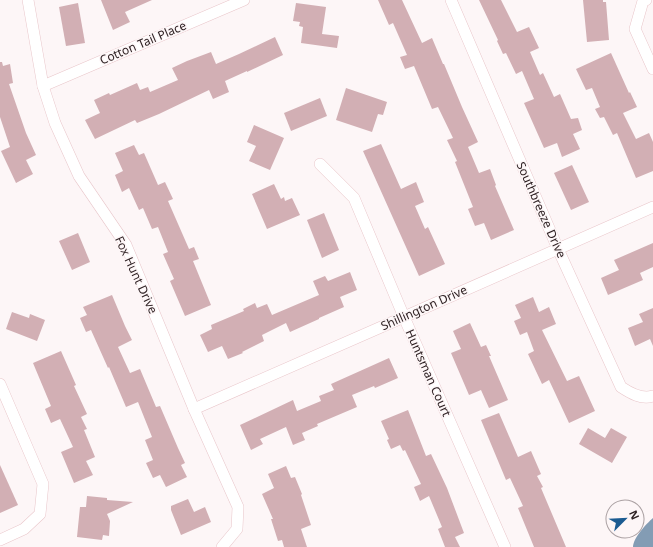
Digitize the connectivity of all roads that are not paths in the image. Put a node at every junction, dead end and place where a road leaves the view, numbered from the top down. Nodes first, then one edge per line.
1 (28, 0) edge
2 (244, 0) edge
3 (450, 0) edge
4 (646, 0) edge
5 (653, 69) edge
6 (43, 86) junction
7 (320, 164) dead end
8 (653, 207) edge
9 (558, 249) junction
10 (404, 317) junction
11 (0, 384) edge
12 (653, 396) edge
13 (194, 409) junction
14 (0, 540) edge
15 (222, 547) edge
16 (505, 547) edge

1 - 6 street, Fox Hunt Drive
2 - 6 street, Cotton Tail Place
3 - 9 street, Southbreeze Drive
4 - 5 street
6 - 13 street, Fox Hunt Drive
7 - 10 street, Huntsman Court
8 - 9 street, Shillington Drive
9 - 10 street, Shillington Drive
9 - 12 street, Southbreeze Drive
10 - 13 street, Shillington Drive
10 - 16 street, Huntsman Court
11 - 14 street
13 - 15 street, Fox Hunt Drive

